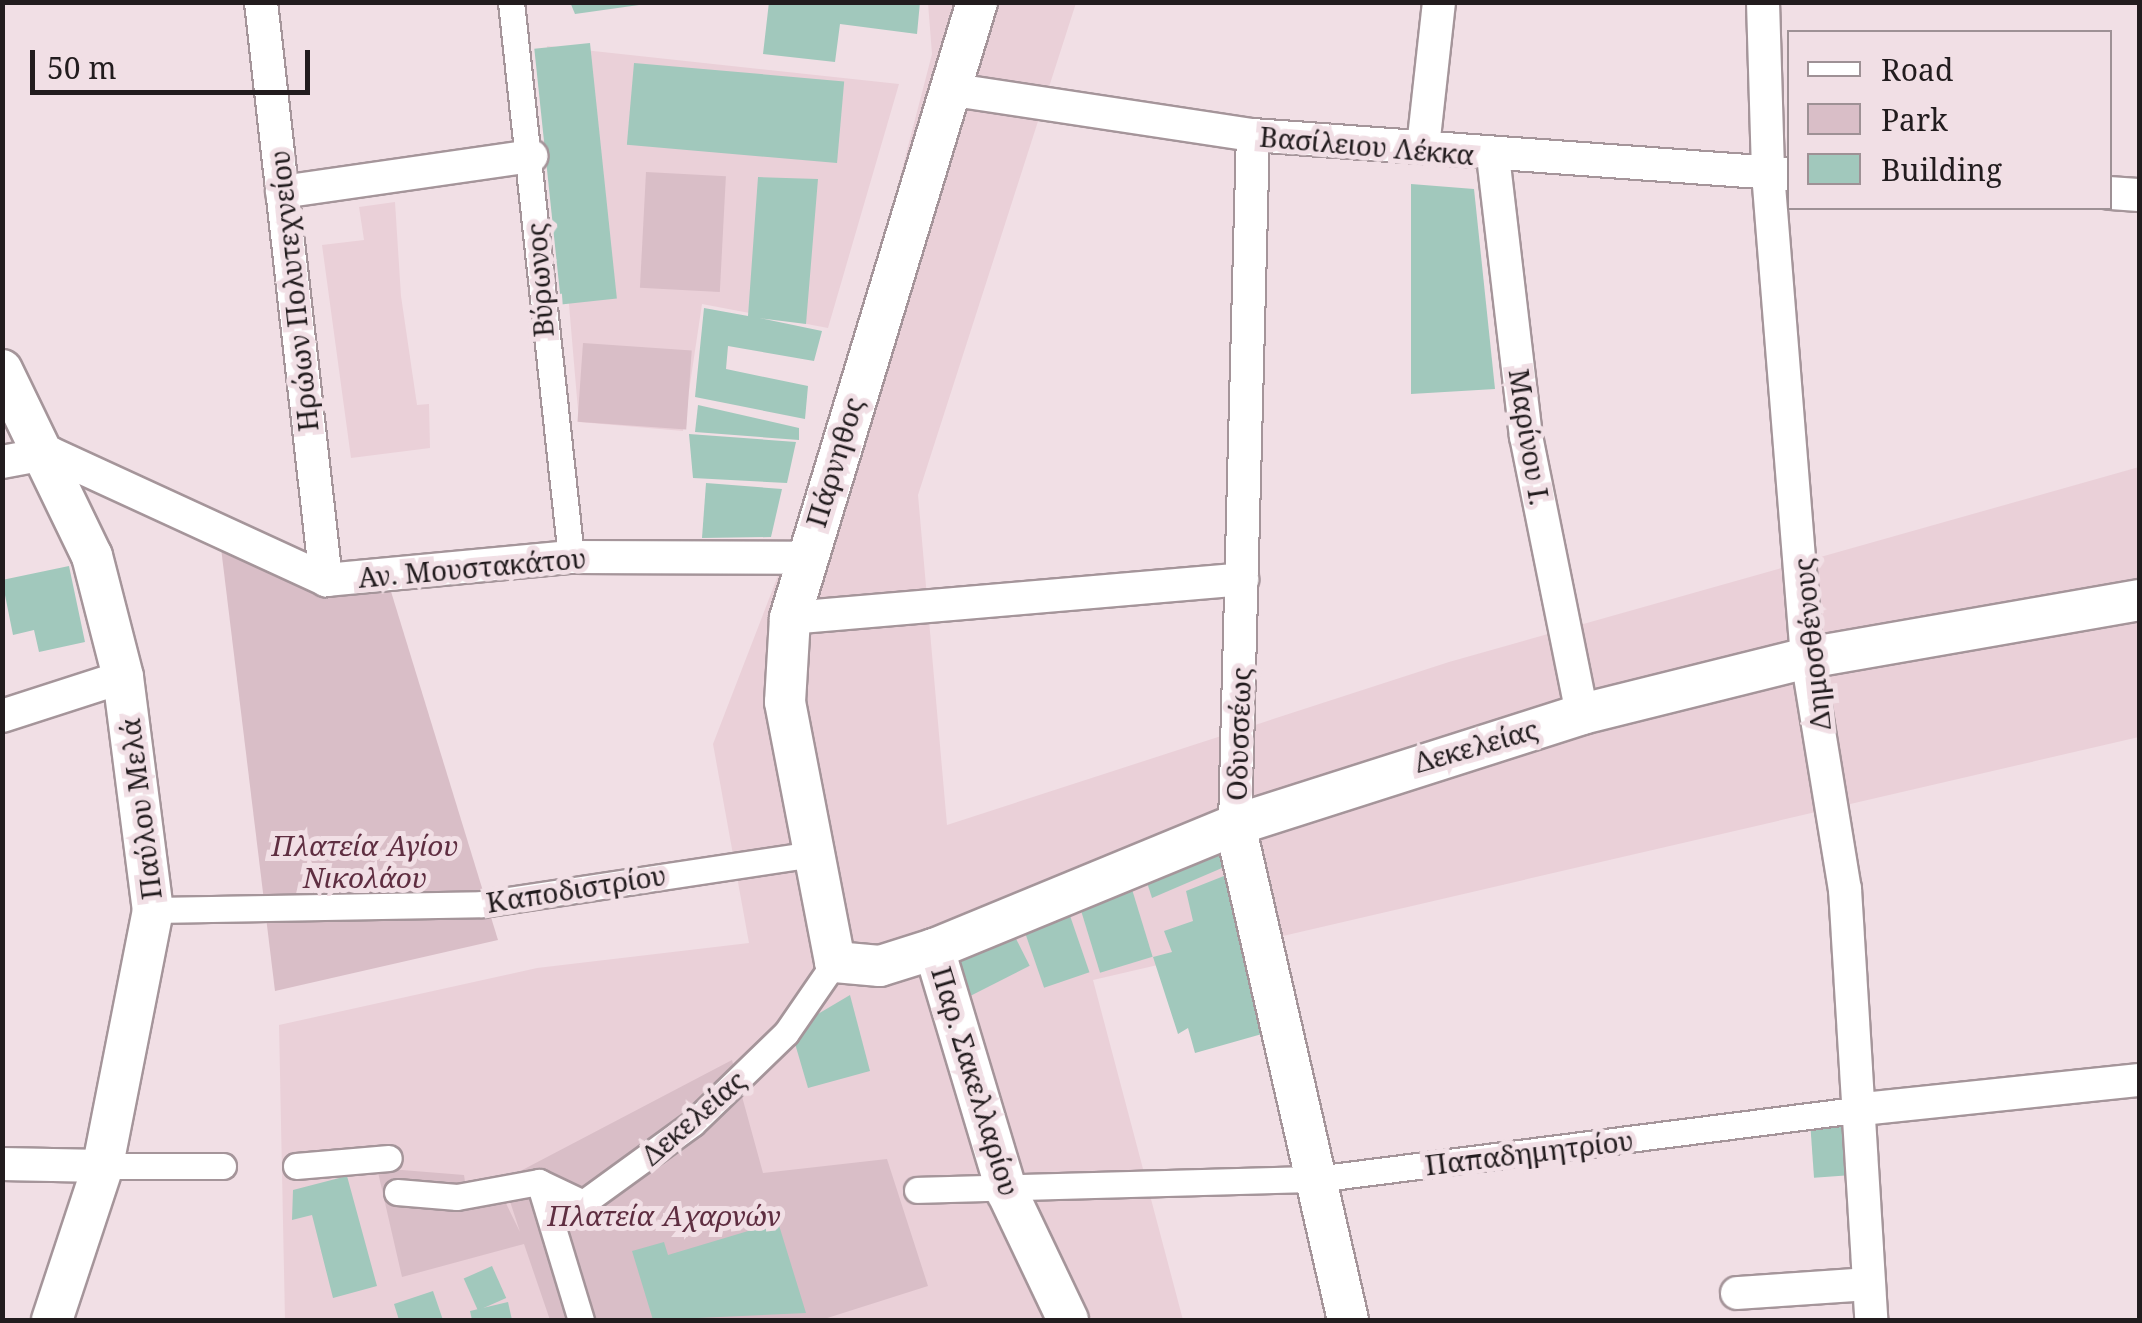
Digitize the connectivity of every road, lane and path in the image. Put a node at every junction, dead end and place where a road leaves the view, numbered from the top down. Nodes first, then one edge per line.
1 (261, 2) edge
2 (511, 2) edge
3 (977, 2) edge
4 (1439, 2) edge
5 (1764, 2) edge
6 (948, 89) junction
7 (1253, 135) junction
8 (1423, 147) junction
9 (531, 156) junction
10 (1493, 156) junction
11 (1778, 174) edge
12 (282, 192) junction
13 (2112, 193) edge
14 (2140, 195) edge
15 (2, 370) edge
16 (50, 454) junction
17 (2, 462) edge
18 (571, 557) junction
19 (804, 558) junction
20 (1242, 579) junction
21 (326, 580) junction
22 (2140, 600) edge
23 (790, 618) junction
24 (1807, 658) junction
25 (123, 677) junction
26 (1582, 714) junction
27 (2, 716) edge
28 (1235, 825) junction
29 (818, 854) junction
30 (154, 910) junction
31 (832, 947) junction
32 (934, 949) junction
33 (2140, 1080) edge
34 (1863, 1109) junction
35 (389, 1158) dead end
36 (2, 1164) edge
37 (103, 1166) junction
38 (223, 1166) dead end
39 (296, 1166) dead end
40 (1316, 1179) junction
41 (540, 1182) junction
42 (917, 1190) dead end
43 (397, 1192) dead end
44 (1007, 1192) junction
45 (1868, 1284) junction
46 (1737, 1292) dead end
47 (52, 1320) edge
48 (581, 1320) edge
49 (1068, 1320) edge
50 (1348, 1320) edge
51 (1871, 1320) edge

1 - 12 street, Ηρώων Πολυτεχνείου
2 - 9 street, Βύρωνος
3 - 6 street, Πάρνηθος
4 - 8 street
5 - 11 street, Δημοσθένους
6 - 7 street, Βασίλειου Λέκκα
6 - 19 street, Πάρνηθος
7 - 8 street, Βασίλειου Λέκκα
7 - 20 street, Οδυσσέως
8 - 10 street, Βασίλειου Λέκκα
9 - 12 street
9 - 18 street, Βύρωνος
10 - 11 street, Βασίλειου Λέκκα
10 - 26 street, Μαρίνου Ι.
11 - 24 street, Δημοσθένους
12 - 21 street, Ηρώων Πολυτεχνείου
13 - 14 street
15 - 16 street, Παύλου Μελά
16 - 17 street
16 - 21 street, Αν. Μουστακάτου
16 - 25 street, Παύλου Μελά
18 - 19 street, Αν. Μουστακάτου
18 - 21 street, Αν. Μουστακάτου
19 - 23 street, Πάρνηθος
20 - 23 street
20 - 28 street, Οδυσσέως
22 - 24 street, Δεκελείας
23 - 29 street, Πάρνηθος
24 - 26 street, Δεκελείας
24 - 34 street, Δημοσθένους
25 - 27 street
25 - 30 street, Παύλου Μελά
26 - 28 street, Δεκελείας
28 - 32 street, Δεκελείας
28 - 40 street, Οδυσσέως
29 - 30 street, Καποδιστρίου
29 - 31 street, Πάρνηθος
30 - 37 street, Παύλου Μελά
31 - 32 street, Δεκελείας
31 - 41 street, Δεκελείας
32 - 44 street, Παρ. Σακελλαρίου
33 - 34 street, Παπαδημητρίου
34 - 40 street, Παπαδημητρίου
34 - 45 street, Δημοσθένους
35 - 39 street
36 - 37 street
37 - 38 street
37 - 47 street, Παύλου Μελά
40 - 44 street, Παπαδημητρίου
40 - 50 street, Οδυσσέως
41 - 43 street
41 - 48 street
42 - 44 street, Παπαδημητρίου
44 - 49 street, Παρ. Σακελλαρίου
45 - 46 street
45 - 51 street, Δημοσθένους

